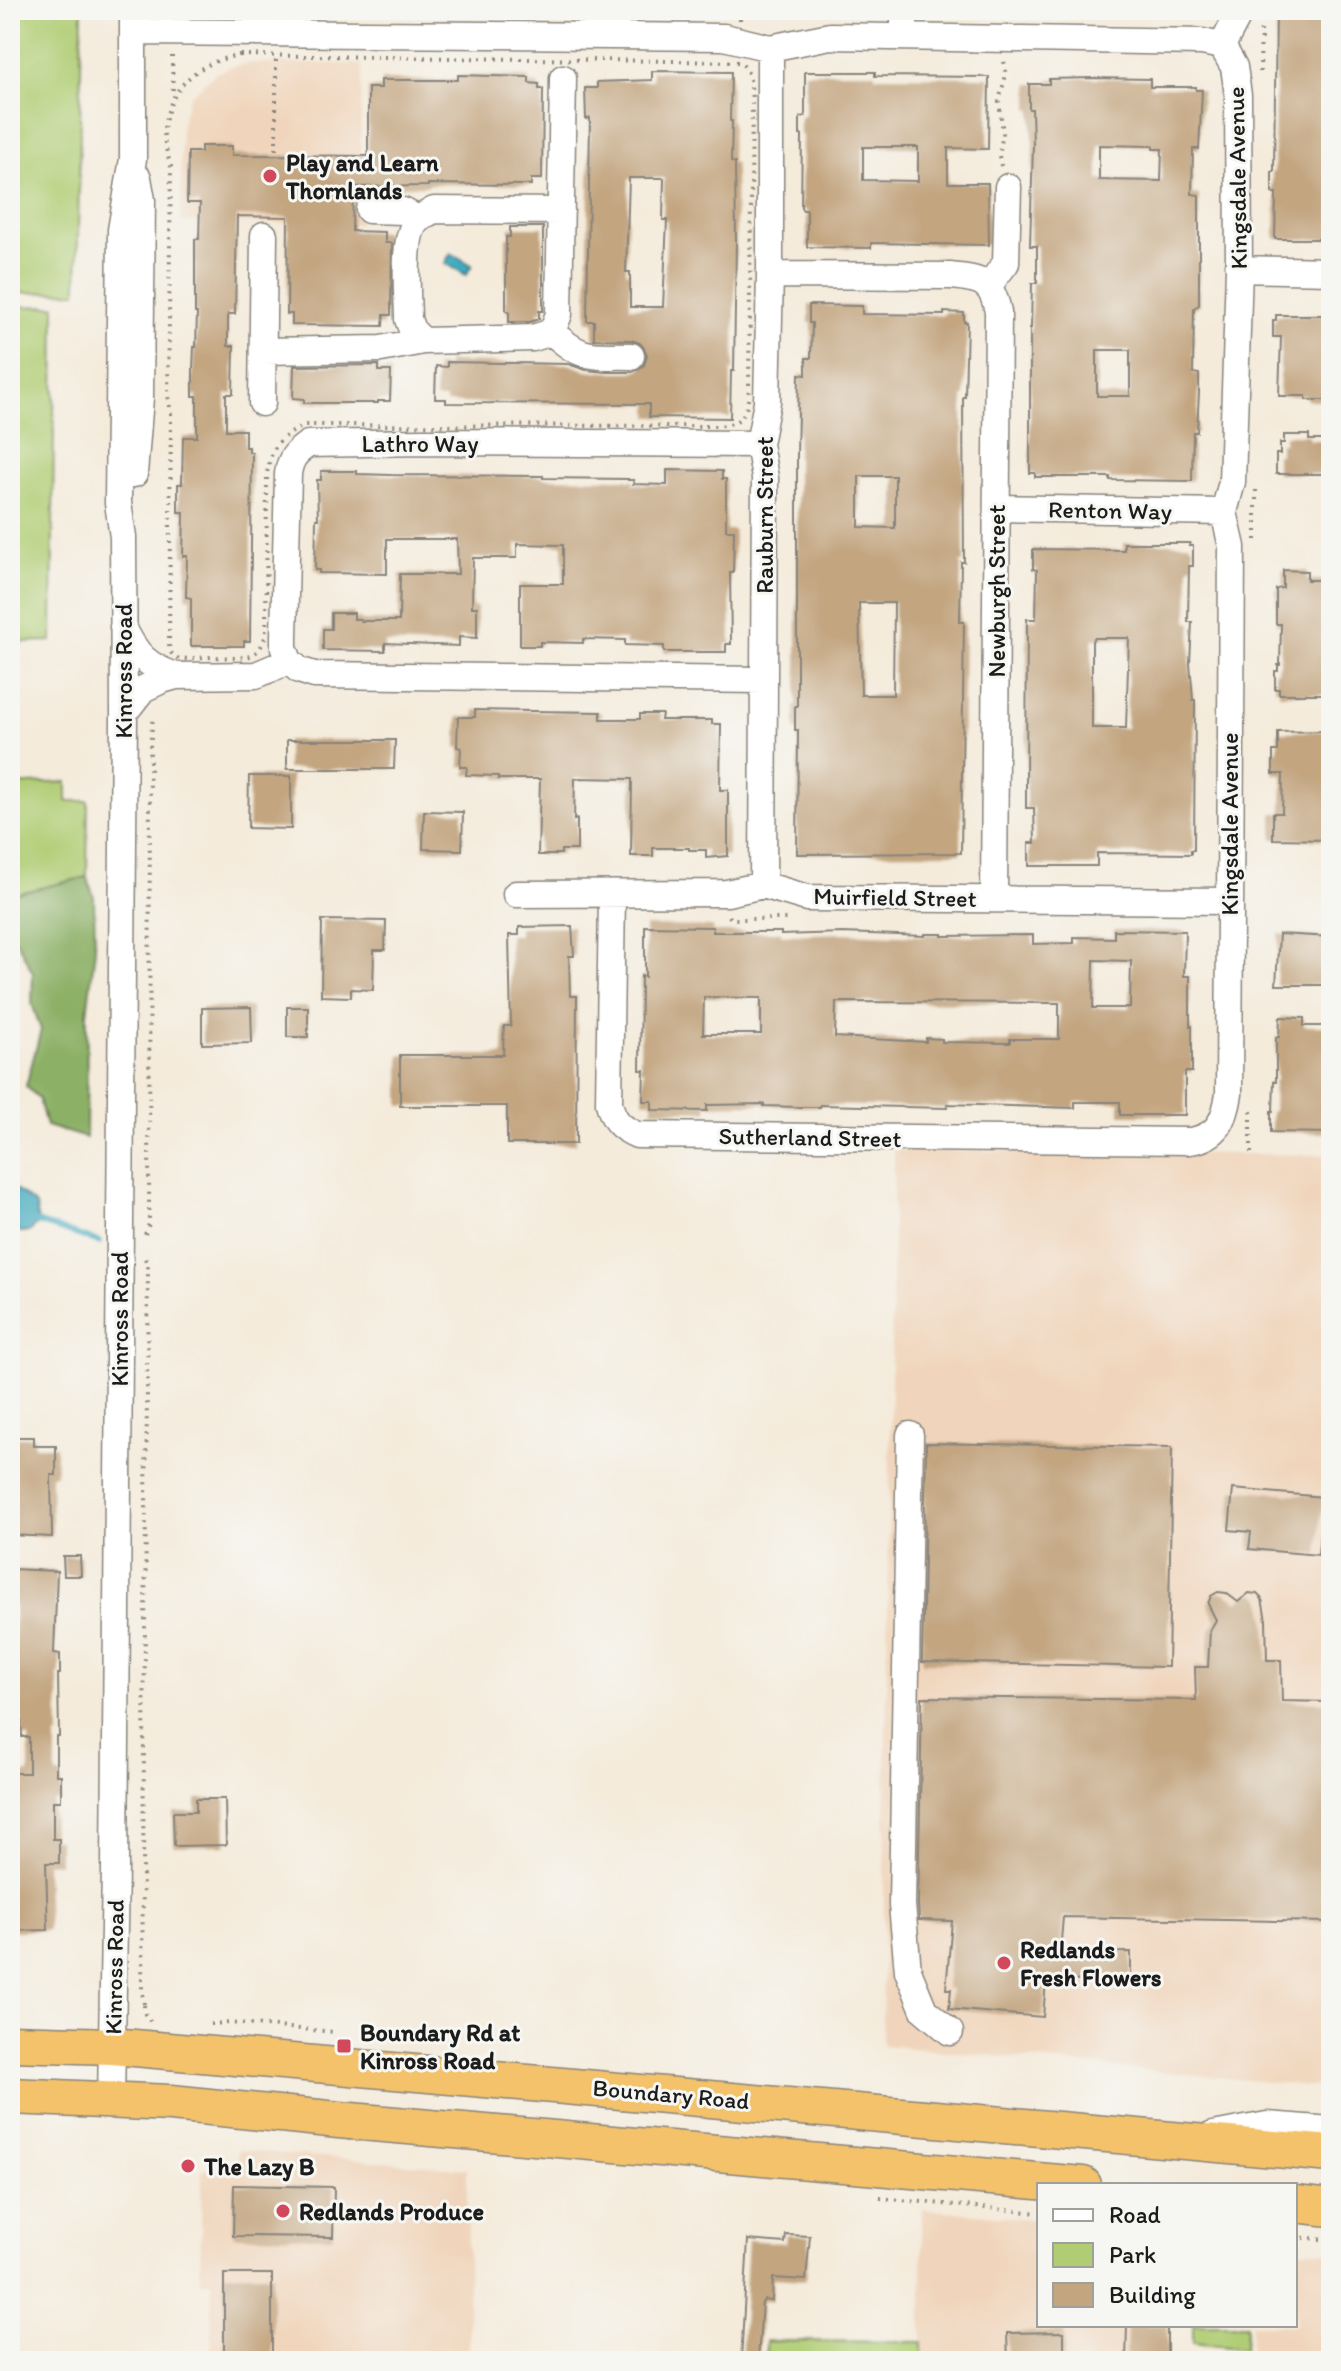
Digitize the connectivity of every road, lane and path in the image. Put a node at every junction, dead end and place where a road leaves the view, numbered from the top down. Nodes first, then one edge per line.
1 (1241, 10) edge
2 (133, 21) edge
3 (904, 23) edge
4 (1222, 46) junction
5 (770, 48) junction
6 (276, 55) dead end
7 (1003, 55) dead end
8 (171, 63) dead end
9 (563, 78) dead end
10 (173, 98) dead end
11 (276, 150) dead end
12 (1008, 187) joint
13 (369, 210) dead end
14 (561, 211) junction
15 (418, 219) junction
16 (264, 235) dead end
17 (1239, 269) junction
18 (1331, 271) edge
19 (770, 275) junction
20 (989, 285) junction
21 (552, 332) junction
22 (423, 341) junction
23 (263, 351) junction
24 (631, 356) dead end
25 (262, 403) dead end
26 (759, 444) junction
27 (997, 508) junction
28 (1224, 512) junction
29 (122, 626) junction
30 (289, 661) junction
31 (176, 676) junction
32 (763, 680) junction
33 (156, 706) dead end
34 (124, 713) junction
35 (763, 885) junction
36 (516, 894) dead end
37 (612, 894) junction
38 (994, 899) junction
39 (1228, 901) junction
40 (1226, 1115) joint
41 (144, 1244) dead end
42 (144, 1252) dead end
43 (910, 1435) dead end
44 (155, 2025) dead end
45 (200, 2025) dead end
46 (335, 2032) dead end
47 (950, 2032) dead end
48 (10, 2043) edge
49 (112, 2046) junction
50 (10, 2096) edge
51 (111, 2101) junction
52 (1331, 2130) edge
53 (1186, 2140) junction
54 (1331, 2154) edge
55 (1060, 2183) edge
56 (866, 2197) dead end
57 (1297, 2204) edge
58 (1331, 2208) edge
59 (1037, 2213) edge
60 (1297, 2237) edge
61 (1331, 2240) edge

1 - 4 street
2 - 5 street
2 - 29 street, Kinross Road
3 - 4 street
3 - 5 street
4 - 17 street, Kingsdale Avenue
5 - 19 street, Rauburn Street
6 - 11 path
7 - 12 path
8 - 10 path
9 - 14 street
12 - 20 street
13 - 15 street
14 - 15 street
14 - 21 street
15 - 22 street
16 - 23 street
17 - 18 street
17 - 28 street, Kingsdale Avenue
19 - 20 street
19 - 26 street, Rauburn Street
20 - 27 street, Newburgh Street
21 - 22 street
21 - 24 street
22 - 23 street
23 - 25 street
26 - 30 street, Lathro Way
26 - 32 street, Rauburn Street
27 - 28 street, Renton Way
27 - 38 street, Newburgh Street
28 - 39 street, Kingsdale Avenue
29 - 31 street
29 - 34 street, Kinross Road
30 - 31 street
30 - 32 street
31 - 34 street
32 - 35 street, Rauburn Street
33 - 41 path
34 - 49 street, Kinross Road
35 - 37 street, Muirfield Street
35 - 38 street, Muirfield Street
36 - 37 street, Muirfield Street
37 - 40 street, Sutherland Street
38 - 39 street, Muirfield Street
39 - 40 street, Kingsdale Avenue
42 - 44 path
43 - 47 street
45 - 46 path
48 - 49 highway, Boundary Road
49 - 51 street, Kinross Road
49 - 53 highway, Boundary Road
50 - 51 highway
51 - 55 highway
52 - 53 street
53 - 54 highway, Boundary Road
56 - 59 path
57 - 58 highway
60 - 61 path

